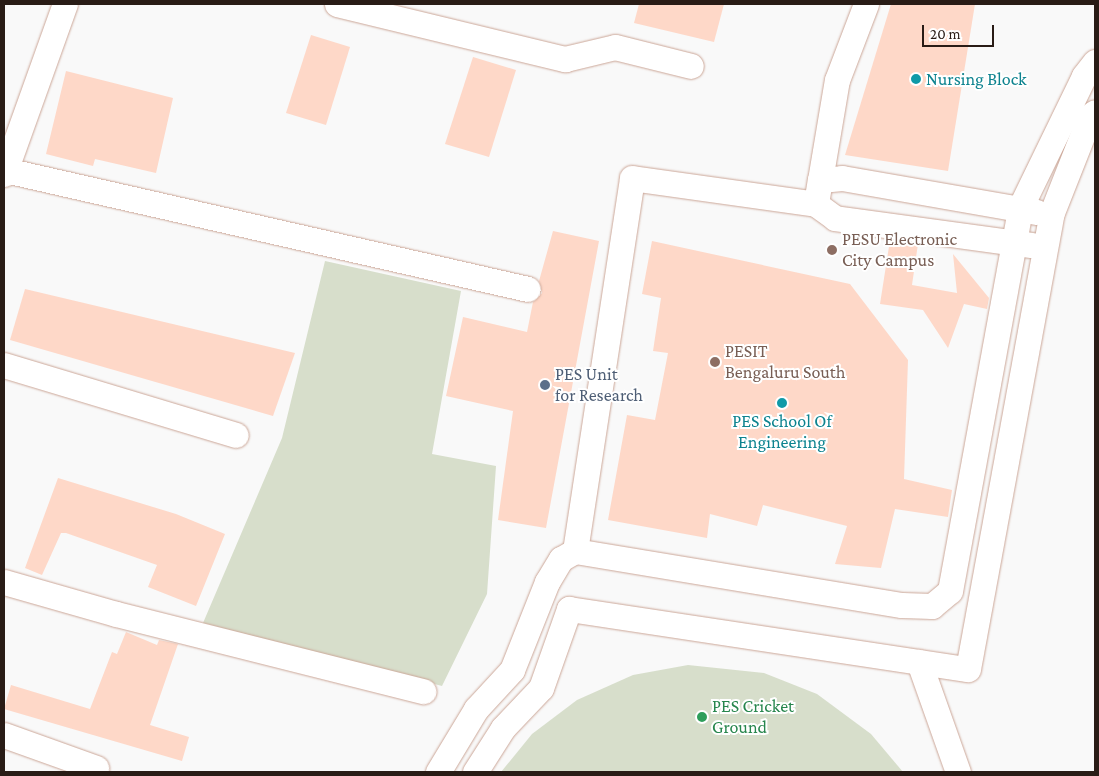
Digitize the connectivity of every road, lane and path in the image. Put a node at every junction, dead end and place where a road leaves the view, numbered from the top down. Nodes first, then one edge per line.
1 (65, 4) edge
2 (337, 4) edge
3 (866, 4) edge
4 (691, 66) dead end
5 (1091, 73) edge
6 (1095, 112) edge
7 (5, 172) edge
8 (820, 180) junction
9 (816, 204) junction
10 (1020, 208) junction
11 (1051, 215) junction
12 (1013, 243) junction
13 (1045, 248) junction
14 (528, 289) dead end
15 (4, 365) edge
16 (236, 434) dead end
17 (575, 552) junction
18 (4, 582) edge
19 (546, 588) junction
20 (569, 609) junction
21 (919, 662) junction
22 (423, 691) dead end
23 (476, 709) junction
24 (503, 728) junction
25 (4, 735) edge
26 (96, 768) dead end
27 (438, 772) edge
28 (475, 772) edge
29 (958, 772) edge

1 - 7 street
2 - 4 street
3 - 8 street
5 - 10 street
6 - 11 street
7 - 14 street
8 - 9 street
8 - 10 street
9 - 12 street
9 - 17 street
10 - 11 street
10 - 12 street
11 - 13 street
12 - 13 street
12 - 17 street
13 - 21 street
15 - 16 street
17 - 19 street
18 - 22 street
19 - 20 street
19 - 23 street
20 - 21 street
20 - 24 street
21 - 29 street
23 - 24 street
23 - 27 street
24 - 28 street
25 - 26 street

